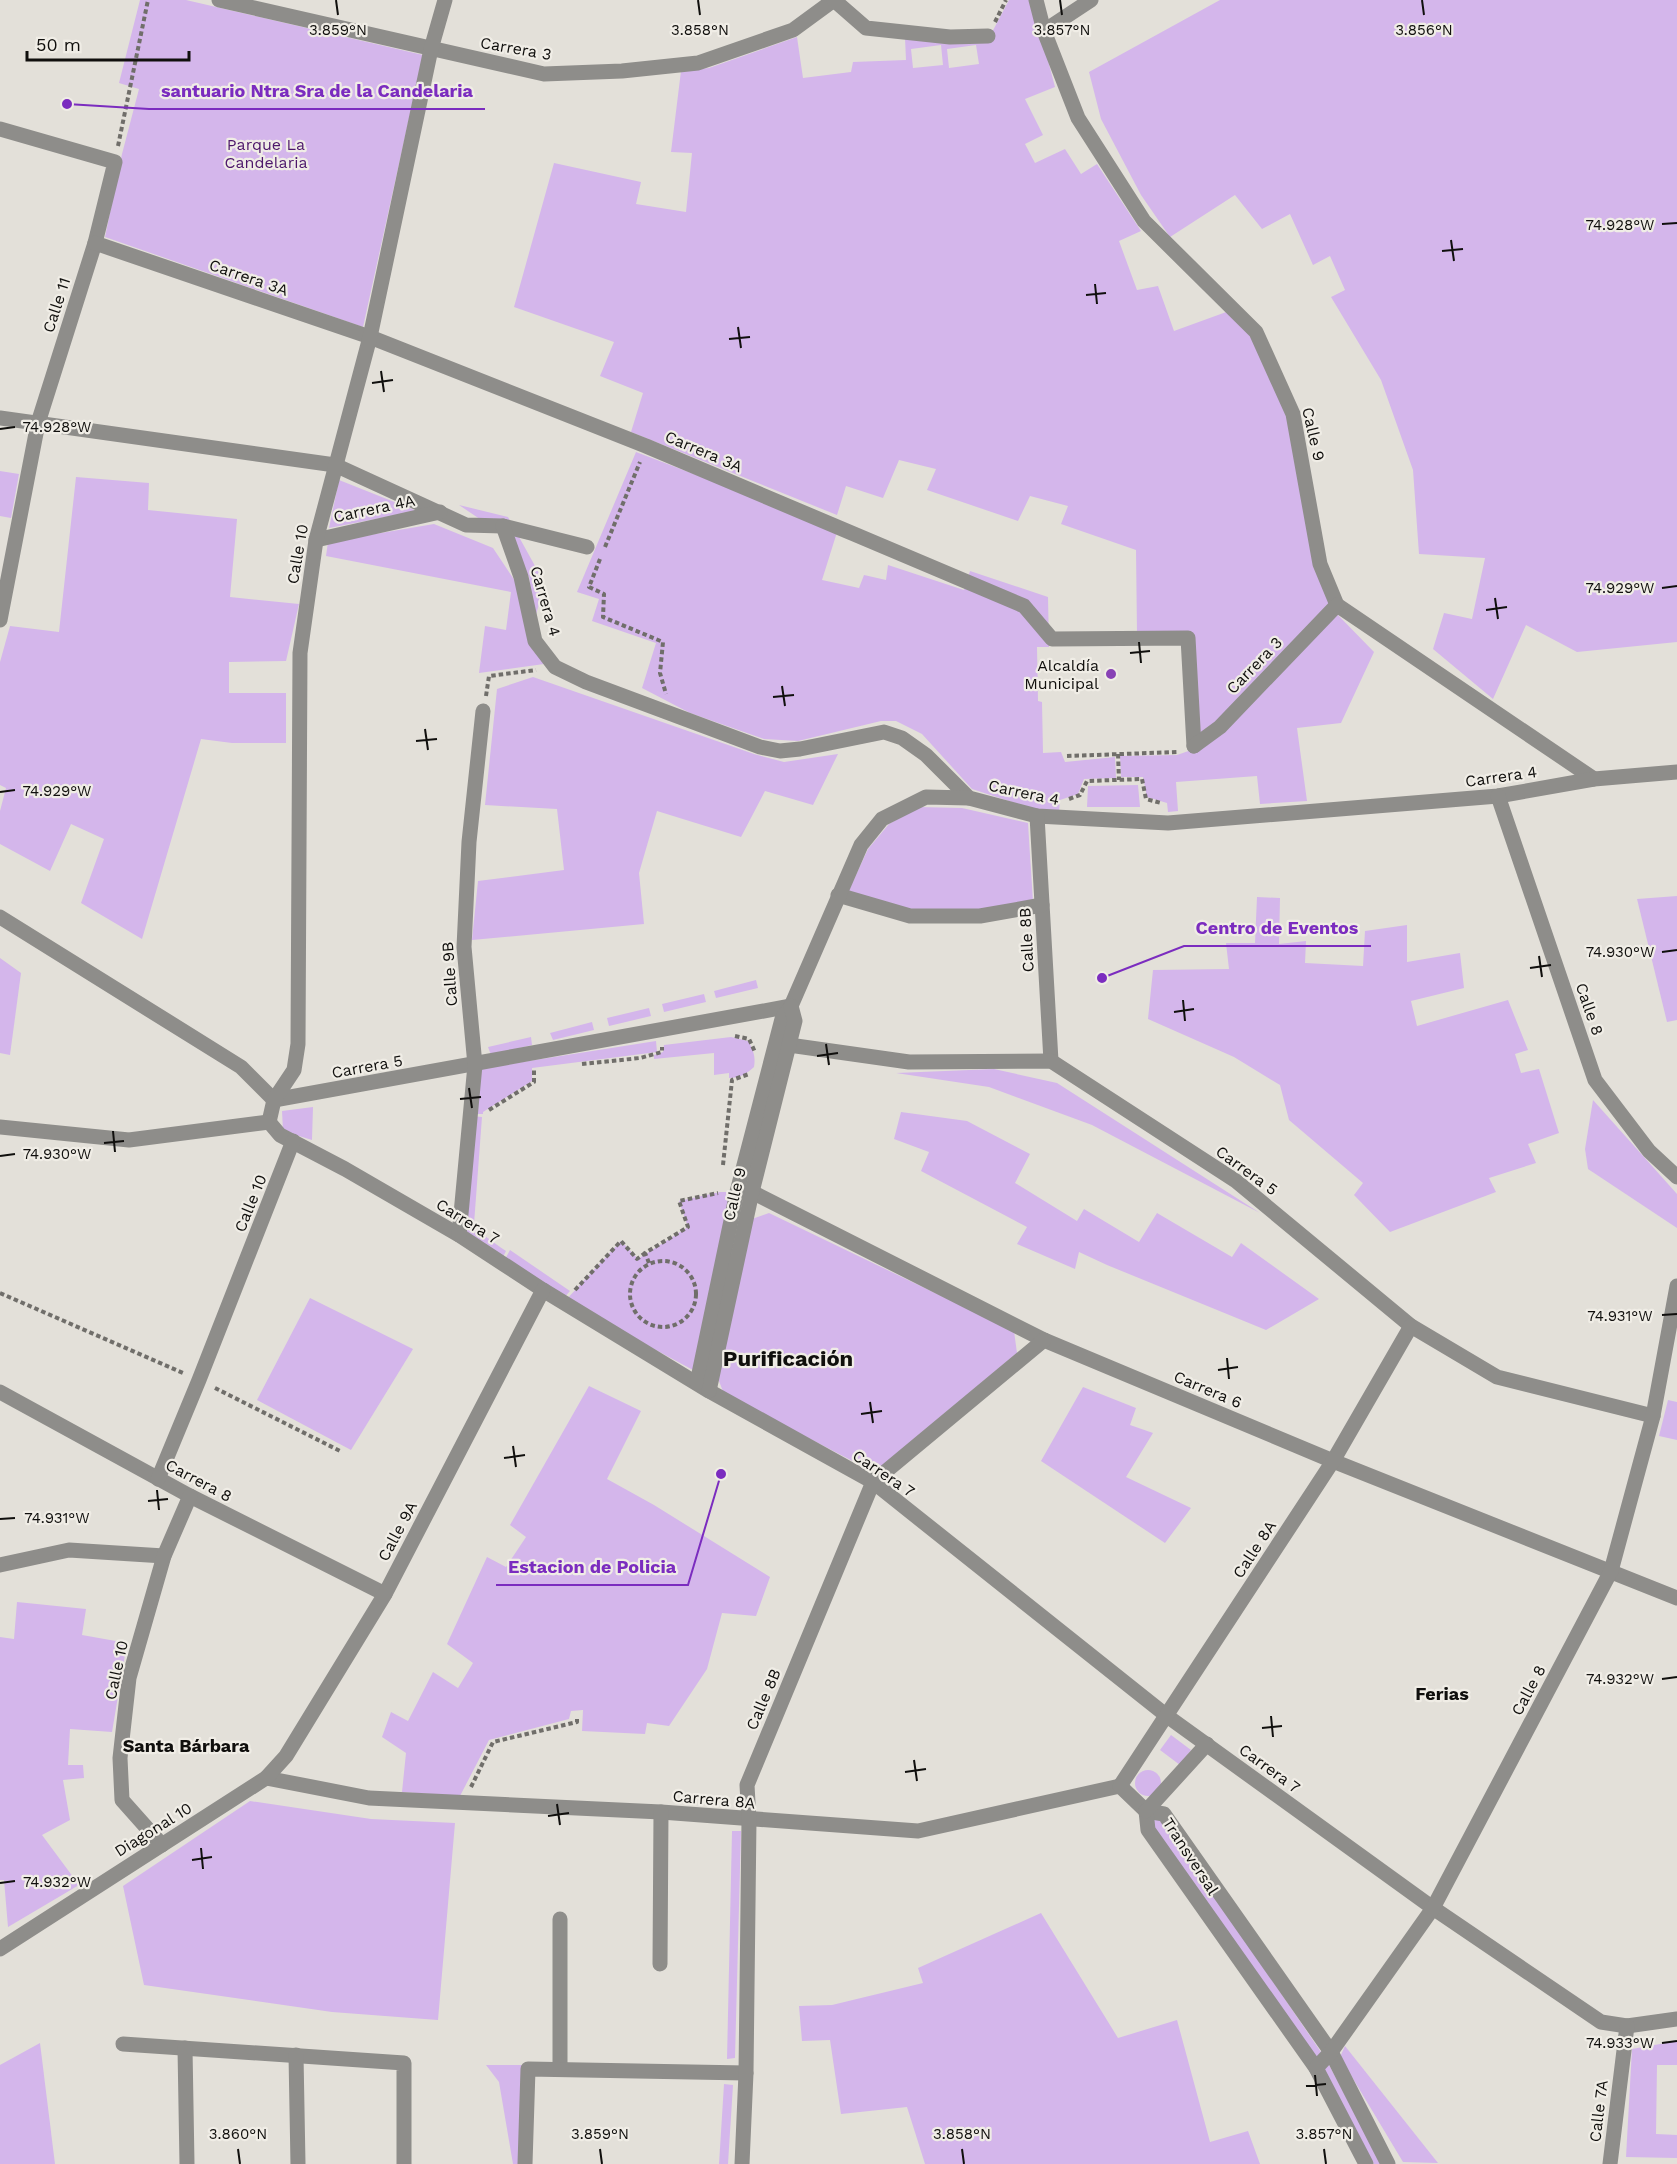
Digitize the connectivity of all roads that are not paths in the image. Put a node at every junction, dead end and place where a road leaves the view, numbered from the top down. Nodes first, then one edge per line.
1 (219, 0) edge
2 (445, 0) edge
3 (834, 0) edge
4 (1036, 0) edge
5 (1091, 0) edge
6 (1044, 31) junction
7 (988, 36) road end
8 (431, 49) junction
9 (0, 129) edge
10 (95, 243) junction
11 (370, 337) junction
12 (0, 418) edge
13 (38, 423) junction
14 (335, 465) junction
15 (440, 512) junction
16 (502, 526) junction
17 (316, 540) junction
18 (587, 547) dead end
19 (5, 571) edge
20 (1337, 605) junction
21 (0, 620) edge
22 (483, 711) road end
23 (1194, 746) joint
24 (1677, 772) edge
25 (1594, 779) junction
26 (1498, 796) junction
27 (969, 798) junction
28 (1037, 816) junction
29 (838, 895) junction
30 (1042, 905) junction
31 (0, 917) edge
32 (791, 1006) junction
33 (789, 1045) junction
34 (1051, 1061) junction
35 (475, 1065) junction
36 (274, 1100) junction
37 (270, 1122) junction
38 (0, 1127) edge
39 (294, 1140) junction
40 (1677, 1177) edge
41 (745, 1192) junction
42 (459, 1235) junction
43 (1677, 1286) edge
44 (543, 1290) junction
45 (1411, 1326) junction
46 (1044, 1340) junction
47 (703, 1387) junction
48 (0, 1392) edge
49 (1653, 1416) junction
50 (1333, 1461) junction
51 (158, 1479) junction
52 (873, 1482) junction
53 (190, 1496) junction
54 (164, 1556) junction
55 (0, 1565) edge
56 (1611, 1571) junction
57 (385, 1594) junction
58 (1677, 1598) edge
59 (1167, 1716) junction
60 (1207, 1744) junction
61 (266, 1778) junction
62 (1120, 1786) junction
63 (1146, 1811) junction
64 (661, 1812) junction
65 (749, 1820) junction
66 (162, 1845) junction
67 (1433, 1908) junction
68 (560, 1919) dead end
69 (4, 1943) edge
70 (660, 1964) dead end
71 (1677, 2019) edge
72 (1626, 2026) junction
73 (123, 2044) dead end
74 (185, 2048) junction
75 (1331, 2052) junction
76 (296, 2055) junction
77 (1316, 2068) junction
78 (560, 2069) junction
79 (746, 2073) junction
80 (187, 2164) edge
81 (298, 2164) edge
82 (404, 2164) edge
83 (525, 2164) edge
84 (742, 2164) edge
85 (1366, 2164) edge
86 (1388, 2164) edge
87 (1610, 2164) edge

1 - 8 street, Carrera 3
2 - 8 street, Calle 10
3 - 7 street
3 - 8 street, Carrera 3
4 - 6 street, Calle 9
5 - 6 street
6 - 20 street, Calle 9
8 - 11 street, Calle 10
9 - 10 street, Calle 11
10 - 11 street, Carrera 3A
10 - 13 street, Calle 11
11 - 14 street, Calle 10
11 - 23 street, Carrera 3A
12 - 13 street
13 - 14 street
13 - 19 street, Calle 11
14 - 15 street, Carrera 4A
14 - 17 street, Calle 10
15 - 16 street, Carrera 4A
15 - 17 street, Carrera 4A
16 - 18 street, Carrera 4A
16 - 27 street, Carrera 4
17 - 36 street, Calle 10
19 - 21 street, Calle 11
20 - 23 street, Carrera 3
20 - 25 street
22 - 35 street, Calle 9B
24 - 25 street, Carrera 4
25 - 26 street, Carrera 4
26 - 28 street, Carrera 4
26 - 40 street, Calle 8
27 - 28 street, Carrera 4
27 - 29 street, Calle 9
28 - 30 street, Calle 8B
29 - 30 street
29 - 32 street, Calle 9
30 - 34 street, Calle 8B
31 - 36 street
32 - 33 street, Calle 9
32 - 35 street, Carrera 5
32 - 41 street, Calle 9
33 - 34 street
33 - 41 street, Calle 9
34 - 45 street, Carrera 5
35 - 36 street, Carrera 5
35 - 42 street, Calle 9B
36 - 37 street, Calle 10
37 - 38 street
37 - 39 street, Carrera 7
39 - 42 street, Carrera 7
39 - 51 street, Calle 10
41 - 46 street, Carrera 6
41 - 47 street, Calle 9
42 - 44 street, Carrera 7
43 - 49 street, Calle 8
44 - 47 street, Carrera 7
44 - 57 street, Calle 9A
45 - 49 street, Carrera 5
45 - 50 street, Calle 8A
46 - 50 street, Carrera 6
46 - 52 street, Calle 8B
47 - 52 street, Carrera 7
48 - 51 street, Carrera 8
49 - 56 street, Calle 8
50 - 56 street, Carrera 6
50 - 59 street, Calle 8A
51 - 53 street, Carrera 8
52 - 59 street, Carrera 7
52 - 65 street, Calle 8B
53 - 54 street, Calle 10
53 - 57 street, Carrera 8
54 - 55 street
54 - 66 street, Calle 10
56 - 58 street, Carrera 6
56 - 67 street, Calle 8
57 - 61 street, Calle 9A
59 - 60 street, Carrera 7
59 - 62 street, Calle 8A
60 - 63 street
60 - 67 street, Carrera 7
61 - 64 street, Carrera 8A
61 - 66 street, Diagonal 10
62 - 63 street
62 - 65 street, Carrera 8A
63 - 75 street, Transversal
63 - 77 street, Transversal
64 - 65 street, Carrera 8A
64 - 70 street
65 - 79 street, Calle 8B
66 - 69 street, Diagonal 10
67 - 72 street, Carrera 7
67 - 75 street, Calle 8
68 - 78 street
71 - 72 street, Carrera 7
72 - 87 street, Calle 7A
73 - 74 street
74 - 76 street
74 - 80 street
75 - 77 street, Calle 8
75 - 86 street, Transversal
76 - 81 street
76 - 82 street
77 - 85 street, Transversal
78 - 79 street
78 - 83 street
79 - 84 street, Calle 8B

